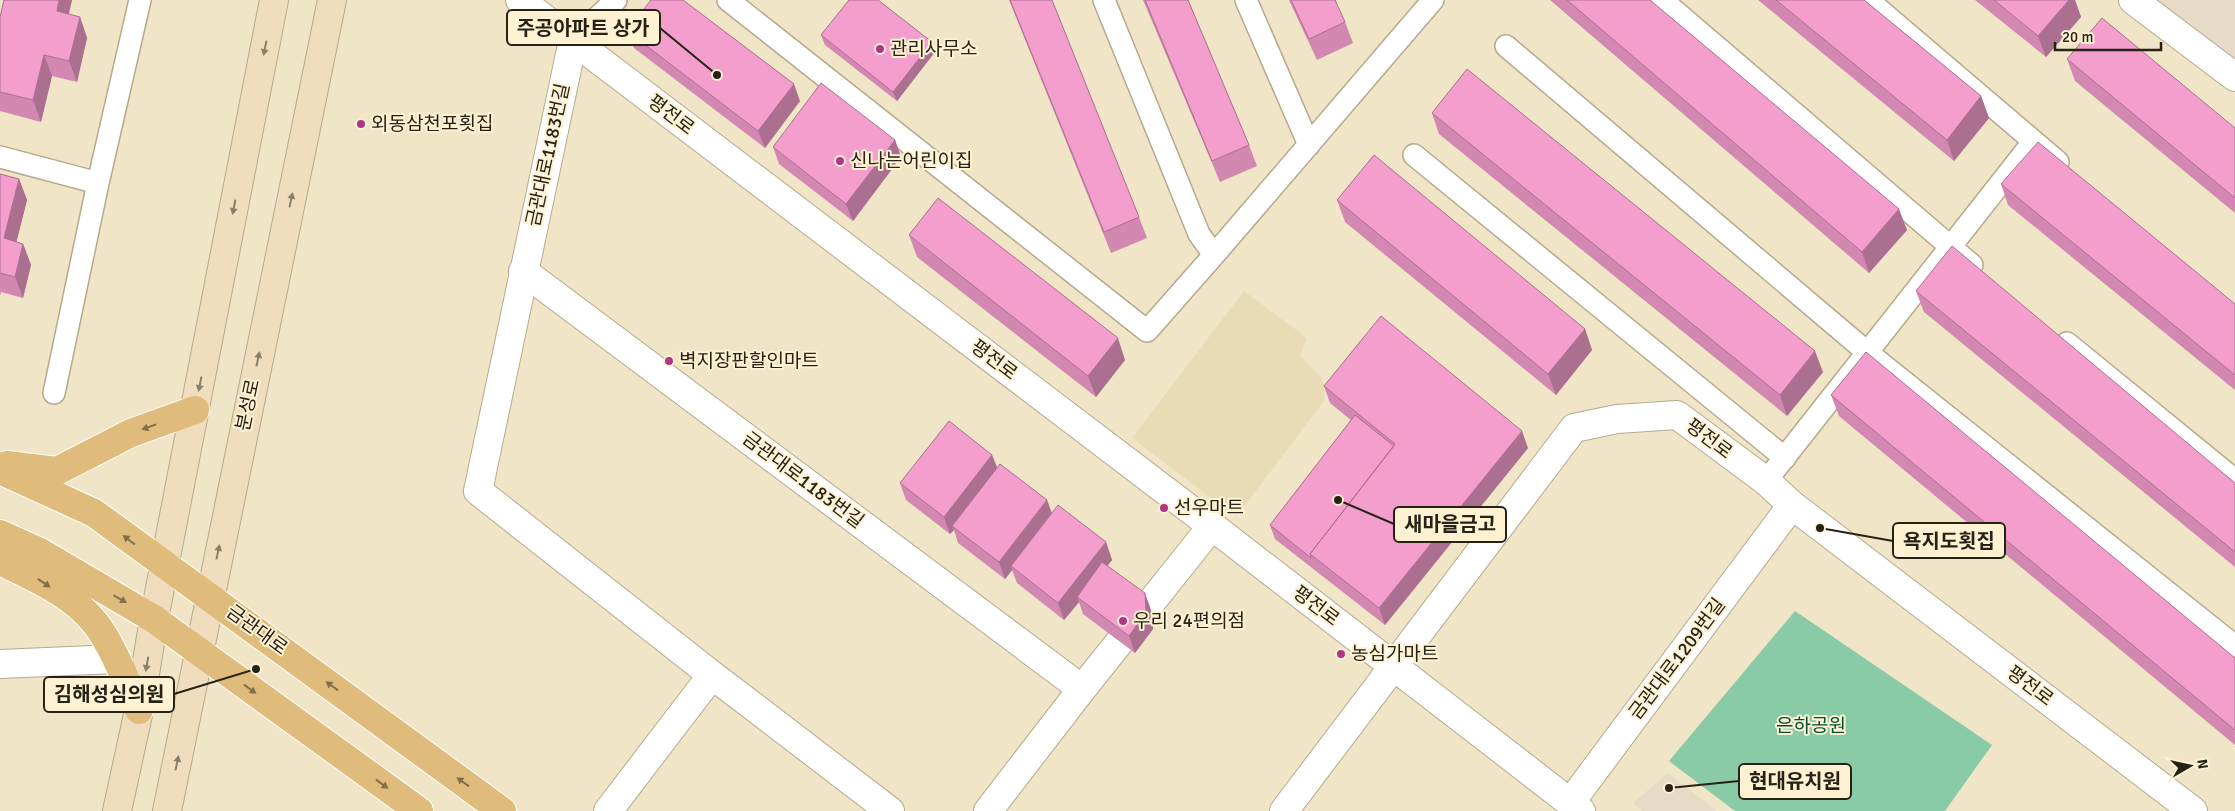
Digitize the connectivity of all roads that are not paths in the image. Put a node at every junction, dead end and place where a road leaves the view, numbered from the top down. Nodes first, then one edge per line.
1 (140, 0) edge
2 (274, 0) edge
3 (332, 0) edge
4 (520, 0) edge
5 (616, 0) edge
6 (728, 0) edge
7 (1104, 0) edge
8 (1246, 0) edge
9 (1662, 0) edge
10 (1868, 0) edge
11 (2133, 0) edge
12 (1431, 1) edge
13 (573, 40) junction
14 (1506, 46) dead end
15 (2235, 77) edge
16 (2033, 142) junction
17 (1309, 145) junction
18 (1414, 155) dead end
19 (0, 157) edge
20 (2072, 174) edge
21 (98, 183) junction
22 (1951, 247) junction
23 (1214, 255) junction
24 (523, 271) junction
25 (1989, 279) edge
26 (2051, 329) edge
27 (1868, 353) junction
28 (54, 393) dead end
29 (195, 410) junction
30 (1785, 458) junction
31 (0, 465) edge
32 (0, 470) edge
33 (2235, 480) edge
34 (1766, 481) junction
35 (1792, 505) junction
36 (1212, 526) junction
37 (0, 534) edge
38 (0, 561) edge
39 (164, 566) junction
40 (209, 595) junction
41 (154, 619) junction
42 (2235, 646) edge
43 (200, 653) junction
44 (115, 659) junction
45 (0, 664) edge
46 (1394, 666) junction
47 (712, 674) junction
48 (1082, 688) junction
49 (139, 710) junction
50 (1575, 807) edge
51 (117, 811) edge
52 (167, 811) edge
53 (419, 811) edge
54 (502, 811) edge
55 (608, 811) edge
56 (890, 811) edge
57 (988, 811) edge
58 (1284, 811) edge
59 (2193, 811) edge

1 - 21 lane
2 -> 29 main road
40 -> 3 main road, 분성로
4 - 13 street, 평전로
5 - 13 lane
6 - 23 lane
7 - 23 lane
8 - 17 lane
9 - 22 lane
10 - 16 lane
11 - 15 street
12 - 17 lane
13 - 24 street, 금관대로1183번길
13 - 36 street, 평전로
14 - 27 lane
16 - 20 lane
16 - 22 lane
17 - 23 lane
18 - 30 lane
19 - 21 lane
21 - 28 lane
22 - 25 lane
22 - 27 lane
24 - 47 street, 금관대로1183번길
24 - 48 street, 금관대로1183번길
26 - 33 lane
27 - 30 lane
27 - 42 lane
29 -> 31 main road
29 - 39 main road
30 - 34 lane
39 -> 32 main road, 금관대로
34 - 35 street, 평전로
34 - 46 street, 평전로
35 - 50 street, 금관대로1209번길
35 - 59 street, 평전로
36 - 46 street, 평전로
36 - 48 street
37 -> 41 main road
38 -> 44 main road
39 - 40 main road, 금관대로
39 - 41 main road
40 - 43 main road, 분성로
54 -> 40 main road, 금관대로
41 - 43 main road
41 -> 49 main road
52 -> 43 main road, 분성로
43 -> 53 main road
44 - 45 street
44 - 49 main road
46 - 50 street
46 - 58 street
47 - 55 street
47 - 56 street, 금관대로1183번길
48 - 57 street
49 - 51 main road

